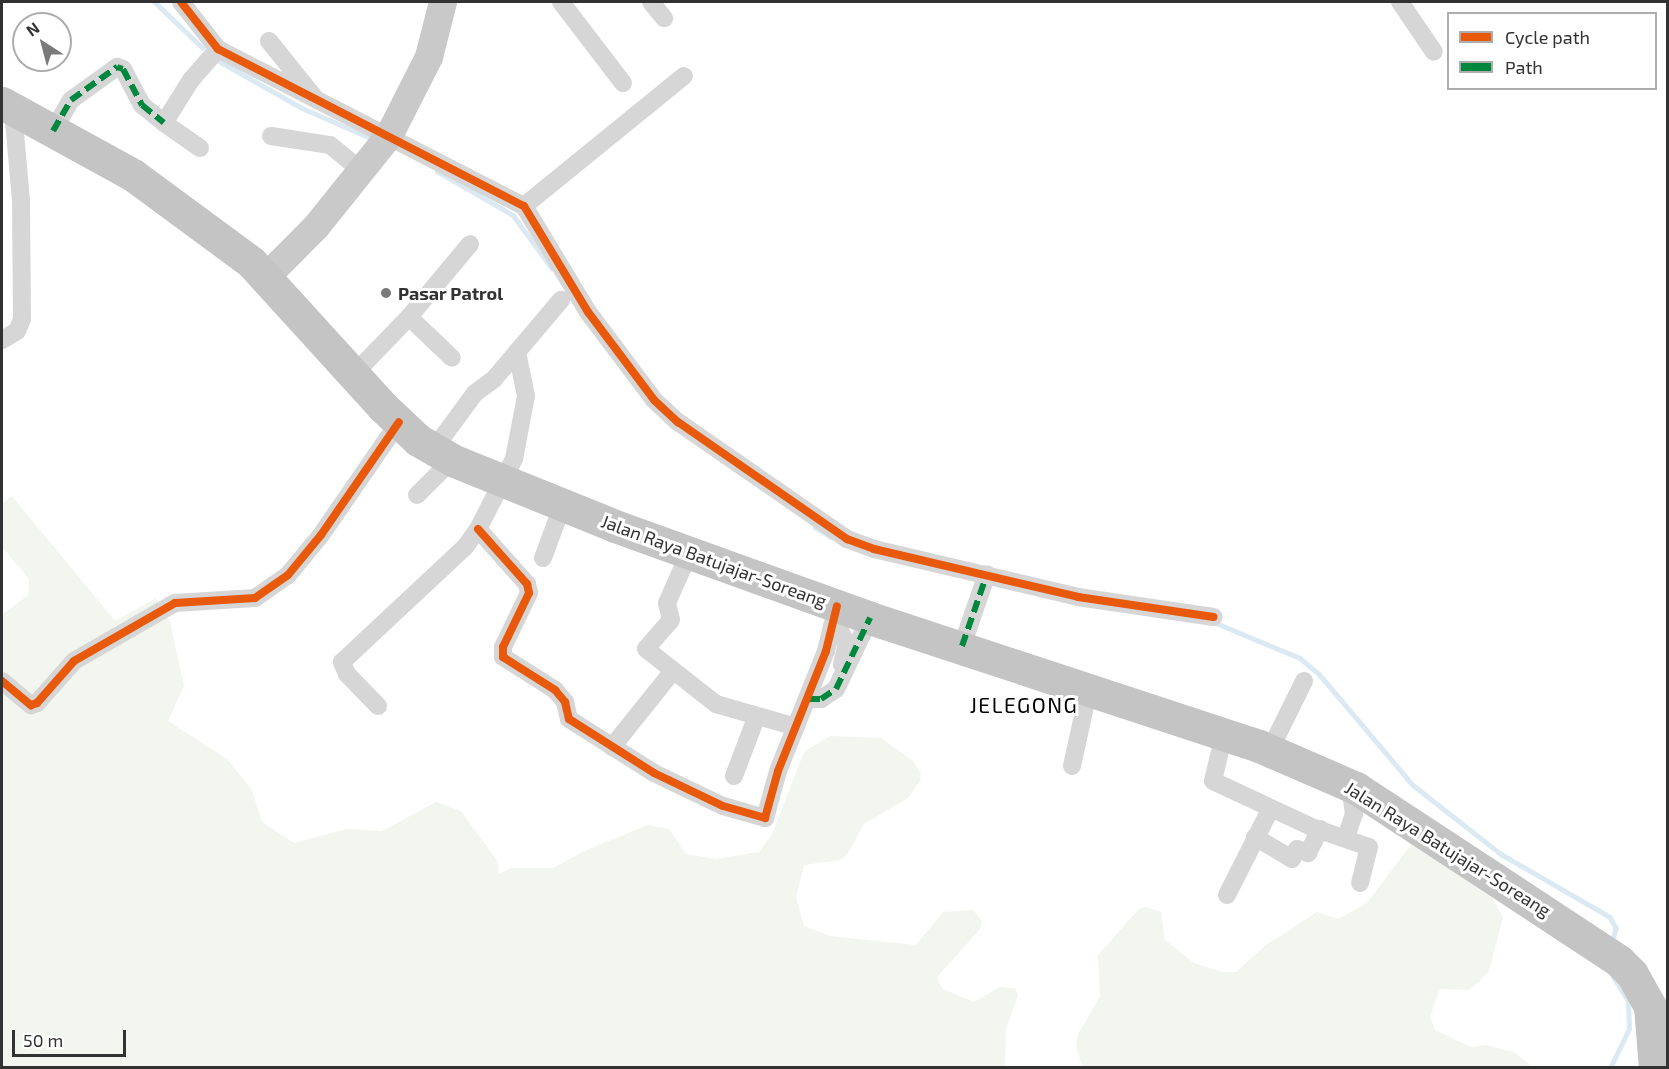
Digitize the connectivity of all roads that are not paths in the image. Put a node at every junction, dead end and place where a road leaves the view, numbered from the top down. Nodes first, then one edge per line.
1 (181, 2) edge
2 (443, 2) edge
3 (561, 2) edge
4 (651, 2) edge
5 (1400, 2) edge
6 (664, 18) dead end
7 (269, 41) dead end
8 (218, 49) junction
9 (1434, 52) dead end
10 (684, 76) dead end
11 (622, 83) dead end
12 (320, 104) junction
13 (8, 106) edge
14 (164, 123) junction
15 (53, 131) junction
16 (271, 136) dead end
17 (200, 148) dead end
18 (380, 149) junction
19 (525, 206) junction
20 (470, 244) dead end
21 (267, 276) junction
22 (561, 300) dead end
23 (409, 317) junction
24 (2, 340) edge
25 (517, 352) junction
26 (452, 358) dead end
27 (353, 375) junction
28 (399, 422) junction
29 (442, 455) junction
30 (502, 481) junction
31 (417, 495) dead end
32 (563, 504) junction
33 (478, 529) junction
34 (690, 551) junction
35 (543, 558) dead end
36 (987, 574) junction
37 (836, 612) junction
38 (1214, 617) dead end
39 (870, 618) junction
40 (962, 646) junction
41 (672, 672) junction
42 (847, 672) junction
43 (2, 681) edge
44 (1304, 681) dead end
45 (1089, 688) junction
46 (808, 699) junction
47 (378, 706) dead end
48 (756, 718) junction
49 (796, 728) junction
50 (1224, 734) junction
51 (612, 747) junction
52 (1270, 750) junction
53 (1072, 766) dead end
54 (734, 776) dead end
55 (1350, 786) junction
56 (1271, 808) junction
57 (1320, 829) junction
58 (1255, 837) junction
59 (1346, 837) junction
60 (1360, 883) dead end
61 (1227, 895) dead end
62 (1655, 1068) edge

1 - 8 street
2 - 18 main road
3 - 11 street
4 - 6 street
5 - 9 street
7 - 12 street
8 - 12 street
8 - 14 street
10 - 19 street
12 - 18 street
13 - 15 highway, Jalan Raya Batujajar-Soreang
13 - 24 street
14 - 15 street
14 - 17 street
15 - 21 highway, Jalan Raya Batujajar-Soreang
16 - 18 street
18 - 19 street
18 - 21 main road
19 - 36 street
20 - 23 street
21 - 27 highway, Jalan Raya Batujajar-Soreang
22 - 25 street
23 - 26 street
23 - 27 street
25 - 29 street
25 - 30 street
27 - 28 highway, Jalan Raya Batujajar-Soreang
28 - 29 highway, Jalan Raya Batujajar-Soreang
28 - 43 street
29 - 30 highway, Jalan Raya Batujajar-Soreang
29 - 31 street
30 - 32 highway, Jalan Raya Batujajar-Soreang
30 - 33 street
32 - 34 highway, Jalan Raya Batujajar-Soreang
32 - 35 street
33 - 47 street
33 - 51 street
34 - 37 highway, Jalan Raya Batujajar-Soreang
34 - 41 street
36 - 38 street
36 - 40 street
37 - 39 highway, Jalan Raya Batujajar-Soreang
37 - 42 street
37 - 46 street
39 - 40 highway, Jalan Raya Batujajar-Soreang
39 - 42 street
40 - 45 highway, Jalan Raya Batujajar-Soreang
41 - 48 street
41 - 51 street
42 - 46 street
44 - 52 street
45 - 50 highway, Jalan Raya Batujajar-Soreang
45 - 53 street
46 - 49 street
48 - 49 street
48 - 54 street
49 - 51 street
50 - 52 highway, Jalan Raya Batujajar-Soreang
50 - 56 street
52 - 55 highway, Jalan Raya Batujajar-Soreang
55 - 59 street
55 - 62 highway, Jalan Raya Batujajar-Soreang
56 - 57 street
56 - 58 street
57 - 58 street
57 - 59 street
58 - 61 street
59 - 60 street

